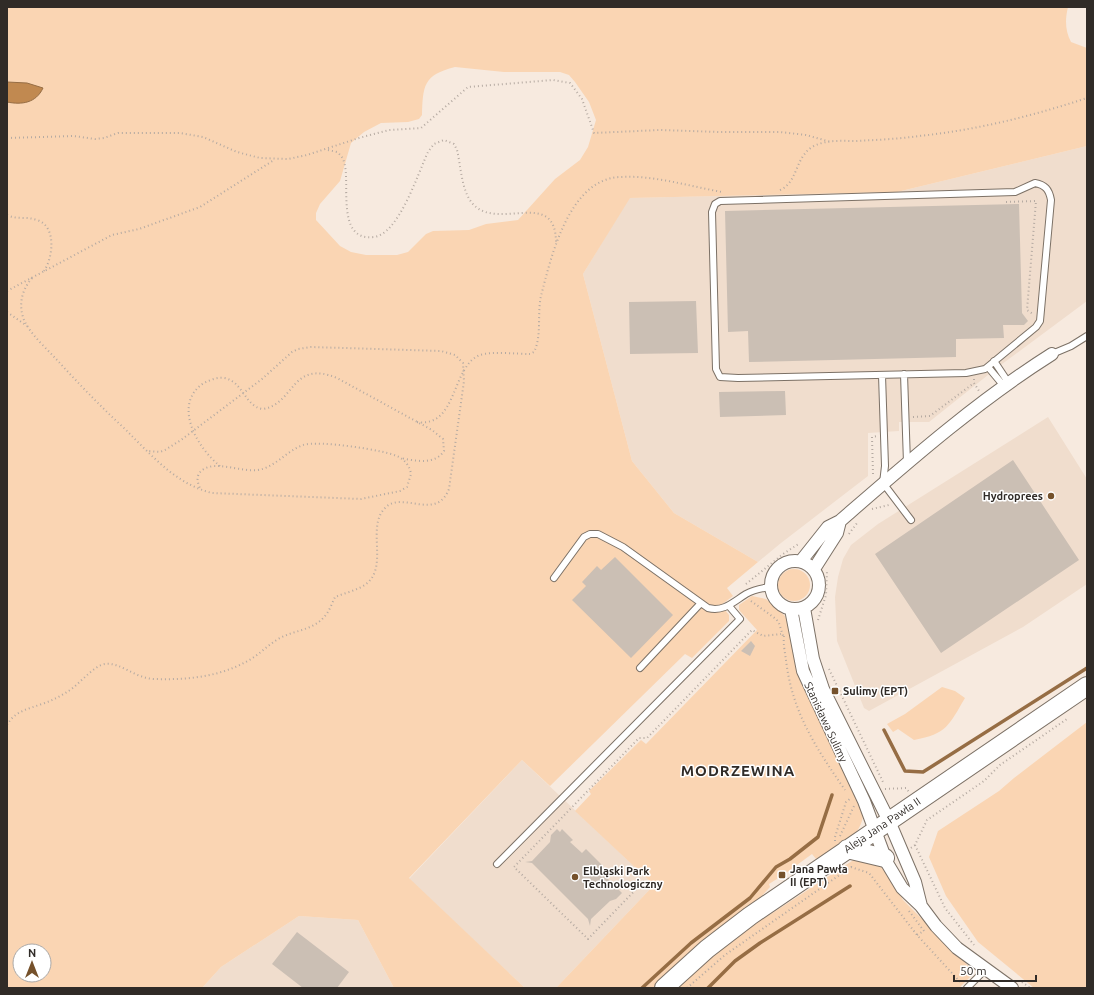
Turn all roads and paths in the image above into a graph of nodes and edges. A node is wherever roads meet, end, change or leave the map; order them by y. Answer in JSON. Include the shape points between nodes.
{"nodes":[{"id":1,"x":1087,"y":98,"type":"edge"},
{"id":2,"x":7,"y":138,"type":"edge"},
{"id":3,"x":831,"y":142,"type":"junction"},
{"id":4,"x":324,"y":150,"type":"junction"},
{"id":5,"x":274,"y":160,"type":"junction"},
{"id":6,"x":774,"y":192,"type":"dead end"},
{"id":7,"x":726,"y":193,"type":"dead end"},
{"id":8,"x":7,"y":215,"type":"edge"},
{"id":9,"x":556,"y":245,"type":"junction"},
{"id":10,"x":43,"y":272,"type":"junction"},
{"id":11,"x":32,"y":278,"type":"junction"},
{"id":12,"x":7,"y":291,"type":"edge"},
{"id":13,"x":7,"y":312,"type":"edge"},
{"id":14,"x":29,"y":329,"type":"junction"},
{"id":15,"x":1087,"y":336,"type":"edge"},
{"id":16,"x":1052,"y":354,"type":"joint"},
{"id":17,"x":994,"y":361,"type":"junction"},
{"id":18,"x":988,"y":366,"type":"junction"},
{"id":19,"x":465,"y":371,"type":"junction"},
{"id":20,"x":904,"y":374,"type":"junction"},
{"id":21,"x":882,"y":375,"type":"junction"},
{"id":22,"x":1006,"y":384,"type":"junction"},
{"id":23,"x":244,"y":393,"type":"junction"},
{"id":24,"x":417,"y":422,"type":"junction"},
{"id":25,"x":193,"y":431,"type":"junction"},
{"id":26,"x":148,"y":451,"type":"junction"},
{"id":27,"x":400,"y":458,"type":"junction"},
{"id":28,"x":907,"y":464,"type":"junction"},
{"id":29,"x":222,"y":467,"type":"junction"},
{"id":30,"x":883,"y":483,"type":"junction"},
{"id":31,"x":201,"y":490,"type":"junction"},
{"id":32,"x":896,"y":501,"type":"junction"},
{"id":33,"x":870,"y":509,"type":"dead end"},
{"id":34,"x":911,"y":520,"type":"dead end"},
{"id":35,"x":840,"y":521,"type":"junction"},
{"id":36,"x":858,"y":522,"type":"dead end"},
{"id":37,"x":845,"y":539,"type":"dead end"},
{"id":38,"x":801,"y":561,"type":"junction"},
{"id":39,"x":828,"y":567,"type":"dead end"},
{"id":40,"x":814,"y":569,"type":"junction"},
{"id":41,"x":554,"y":578,"type":"dead end"},
{"id":42,"x":771,"y":587,"type":"junction"},
{"id":43,"x":701,"y":603,"type":"junction"},
{"id":44,"x":729,"y":606,"type":"junction"},
{"id":45,"x":804,"y":608,"type":"junction"},
{"id":46,"x":791,"y":609,"type":"junction"},
{"id":47,"x":816,"y":625,"type":"dead end"},
{"id":48,"x":781,"y":634,"type":"dead end"},
{"id":49,"x":791,"y":636,"type":"dead end"},
{"id":50,"x":827,"y":664,"type":"dead end"},
{"id":51,"x":640,"y":668,"type":"dead end"},
{"id":52,"x":1087,"y":686,"type":"edge"},
{"id":53,"x":1068,"y":718,"type":"dead end"},
{"id":54,"x":7,"y":725,"type":"edge"},
{"id":55,"x":883,"y":789,"type":"dead end"},
{"id":56,"x":847,"y":792,"type":"dead end"},
{"id":57,"x":889,"y":821,"type":"junction"},
{"id":58,"x":873,"y":831,"type":"junction"},
{"id":59,"x":841,"y":846,"type":"junction"},
{"id":60,"x":885,"y":858,"type":"junction"},
{"id":61,"x":497,"y":864,"type":"dead end"},
{"id":62,"x":644,"y":881,"type":"dead end"},
{"id":63,"x":921,"y":906,"type":"junction"},
{"id":64,"x":978,"y":950,"type":"dead end"},
{"id":65,"x":986,"y":969,"type":"junction"},
{"id":66,"x":1016,"y":984,"type":"edge"},
{"id":67,"x":664,"y":988,"type":"edge"},
{"id":68,"x":687,"y":988,"type":"edge"},
{"id":69,"x":966,"y":988,"type":"edge"},
{"id":70,"x":1030,"y":988,"type":"edge"}],
"edges":[{"from":1,"to":3,"type":"path","via":[[1025,117],[977,128],[920,136]]},
{"from":2,"to":5,"type":"path","via":[[74,136],[95,139],[118,133],[180,133],[203,137],[237,152]]},
{"from":3,"to":4,"type":"path","via":[[806,135],[780,132],[660,130],[594,133],[582,99],[570,83],[553,80],[468,87],[421,128],[389,130]]},
{"from":3,"to":6,"type":"path","via":[[821,143],[807,152],[798,163],[789,185]]},
{"from":4,"to":5,"type":"path"},
{"from":4,"to":9,"type":"path","via":[[337,152],[345,162],[348,217],[354,230],[359,234],[380,236],[394,224],[428,152],[434,144],[444,140],[454,144],[466,191],[478,208],[490,213],[546,215],[554,225]]},
{"from":5,"to":10,"type":"path","via":[[200,207],[139,229],[112,235]]},
{"from":7,"to":9,"type":"path","via":[[679,182],[610,178],[585,193],[569,214]]},
{"from":8,"to":10,"type":"path","via":[[15,219],[37,220],[44,223],[48,229],[51,248],[48,265]]},
{"from":9,"to":19,"type":"path","via":[[539,305],[537,343],[534,352],[480,355]]},
{"from":10,"to":11,"type":"path"},
{"from":11,"to":12,"type":"path"},
{"from":11,"to":14,"type":"path","via":[[21,298],[22,312]]},
{"from":13,"to":14,"type":"path"},
{"from":14,"to":26,"type":"path","via":[[82,388]]},
{"from":15,"to":16,"type":"lane"},
{"from":16,"to":22,"type":"street"},
{"from":17,"to":18,"type":"lane"},
{"from":17,"to":21,"type":"lane","via":[[1040,321],[1051,200],[1050,191],[1043,185],[1035,183],[1016,192],[725,200],[715,204],[712,212],[716,369],[720,377]]},
{"from":17,"to":22,"type":"lane"},
{"from":18,"to":20,"type":"lane","via":[[966,372]]},
{"from":18,"to":22,"type":"lane"},
{"from":19,"to":23,"type":"path","via":[[460,358],[441,351],[304,348],[292,352]]},
{"from":19,"to":24,"type":"path","via":[[442,414],[428,422]]},
{"from":19,"to":54,"type":"path","via":[[447,494],[442,500],[429,505],[396,503],[385,508],[378,521],[376,566],[371,580],[366,585],[335,597],[330,610],[319,623],[290,633],[252,659],[207,677],[148,678],[135,675],[113,664],[104,664],[67,692],[43,704],[22,710]]},
{"from":20,"to":21,"type":"lane"},
{"from":20,"to":28,"type":"lane"},
{"from":21,"to":30,"type":"lane","via":[[885,466]]},
{"from":22,"to":28,"type":"street"},
{"from":23,"to":24,"type":"path","via":[[258,409],[269,408],[279,402],[301,378],[323,374],[337,378]]},
{"from":23,"to":25,"type":"path"},
{"from":23,"to":25,"type":"path","via":[[235,383],[224,378],[212,379],[202,385],[193,393],[190,403]]},
{"from":24,"to":27,"type":"path","via":[[443,439],[444,451],[437,458],[430,460],[414,461]]},
{"from":25,"to":26,"type":"path","via":[[165,450]]},
{"from":25,"to":29,"type":"path","via":[[204,452]]},
{"from":26,"to":31,"type":"path","via":[[169,470]]},
{"from":27,"to":29,"type":"path","via":[[346,446],[316,443],[303,445],[279,461],[260,469],[239,470]]},
{"from":27,"to":31,"type":"path","via":[[410,468],[407,486],[400,491],[377,498],[362,500]]},
{"from":28,"to":30,"type":"street"},
{"from":29,"to":31,"type":"path","via":[[212,466],[200,471],[198,481]]},
{"from":30,"to":32,"type":"lane"},
{"from":30,"to":35,"type":"street"},
{"from":32,"to":33,"type":"path"},
{"from":32,"to":34,"type":"lane"},
{"from":35,"to":38,"type":"street","via":[[828,527]]},
{"from":35,"to":40,"type":"street","via":[[836,533]]},
{"from":36,"to":37,"type":"path"},
{"from":38,"to":40,"type":"street"},
{"from":38,"to":42,"type":"street","via":[[783,564],[776,570]]},
{"from":39,"to":47,"type":"path","via":[[826,595]]},
{"from":40,"to":45,"type":"street","via":[[819,579],[819,591],[811,604]]},
{"from":41,"to":43,"type":"lane","via":[[584,537],[598,534],[623,547]]},
{"from":42,"to":44,"type":"lane","via":[[747,594]]},
{"from":42,"to":46,"type":"street","via":[[777,602]]},
{"from":43,"to":44,"type":"lane","via":[[716,610]]},
{"from":43,"to":51,"type":"lane"},
{"from":44,"to":61,"type":"lane","via":[[740,619]]},
{"from":45,"to":46,"type":"street"},
{"from":45,"to":57,"type":"street","name":"Stanisława Sulimy","via":[[813,659],[823,689]]},
{"from":46,"to":58,"type":"street","name":"Stanisława Sulimy","via":[[803,671],[864,801]]},
{"from":48,"to":62,"type":"path","via":[[763,636],[752,630],[646,738],[639,738],[514,867],[588,940]]},
{"from":49,"to":56,"type":"path","via":[[783,636],[793,699],[816,749]]},
{"from":50,"to":55,"type":"path","via":[[883,779]]},
{"from":52,"to":57,"type":"street","name":"Aleja Jana Pawła II"},
{"from":53,"to":64,"type":"path","via":[[1000,765],[984,781],[926,820],[915,845],[945,908]]},
{"from":57,"to":58,"type":"street","name":"Aleja Jana Pawła II"},
{"from":57,"to":63,"type":"street","name":"Stanisława Sulimy","via":[[915,882]]},
{"from":58,"to":59,"type":"street","name":"Aleja Jana Pawła II"},
{"from":58,"to":60,"type":"street","name":"Stanisława Sulimy"},
{"from":59,"to":59,"type":"path","via":[[835,837],[846,802],[850,798],[854,805]]},
{"from":59,"to":60,"type":"street"},
{"from":59,"to":67,"type":"street","name":"Aleja Jana Pawła II","via":[[730,930]]},
{"from":60,"to":63,"type":"street","name":"Stanisława Sulimy","via":[[902,888]]},
{"from":63,"to":65,"type":"street","via":[[957,948]]},
{"from":65,"to":66,"type":"street"},
{"from":65,"to":69,"type":"lane"},
{"from":66,"to":70,"type":"path"},
{"from":68,"to":69,"type":"path","via":[[725,955],[851,866],[869,873],[917,935]]}]}
